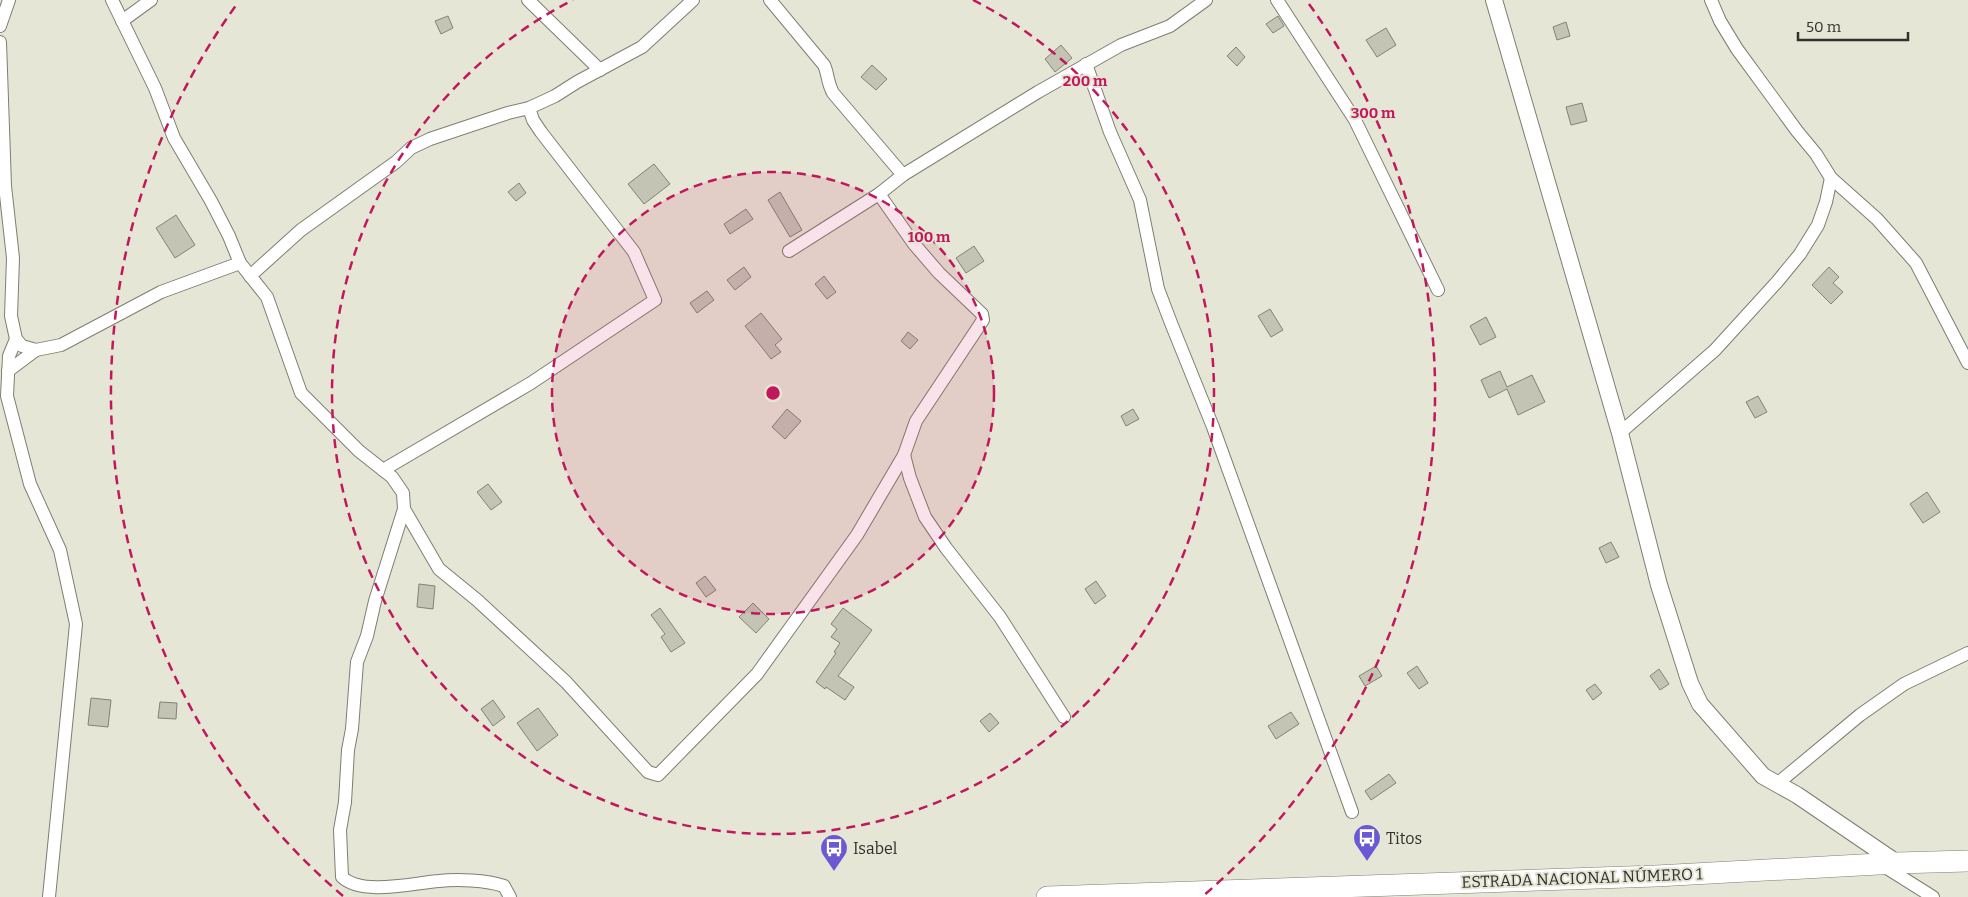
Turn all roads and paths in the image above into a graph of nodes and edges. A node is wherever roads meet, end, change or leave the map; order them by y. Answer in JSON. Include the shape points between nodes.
{"nodes":[{"id":1,"x":9,"y":0,"type":"edge"},
{"id":2,"x":112,"y":0,"type":"edge"},
{"id":3,"x":151,"y":0,"type":"edge"},
{"id":4,"x":528,"y":0,"type":"edge"},
{"id":5,"x":693,"y":0,"type":"edge"},
{"id":6,"x":770,"y":0,"type":"edge"},
{"id":7,"x":1206,"y":0,"type":"edge"},
{"id":8,"x":1277,"y":0,"type":"edge"},
{"id":9,"x":1494,"y":0,"type":"edge"},
{"id":10,"x":1711,"y":0,"type":"edge"},
{"id":11,"x":122,"y":21,"type":"junction"},
{"id":12,"x":0,"y":26,"type":"edge"},
{"id":13,"x":0,"y":42,"type":"edge"},
{"id":14,"x":1086,"y":64,"type":"junction"},
{"id":15,"x":600,"y":70,"type":"junction"},
{"id":16,"x":529,"y":108,"type":"junction"},
{"id":17,"x":903,"y":175,"type":"junction"},
{"id":18,"x":1830,"y":178,"type":"junction"},
{"id":19,"x":880,"y":194,"type":"junction"},
{"id":20,"x":789,"y":251,"type":"dead end"},
{"id":21,"x":240,"y":263,"type":"junction"},
{"id":22,"x":250,"y":276,"type":"junction"},
{"id":23,"x":1438,"y":290,"type":"dead end"},
{"id":24,"x":16,"y":339,"type":"junction"},
{"id":25,"x":36,"y":350,"type":"junction"},
{"id":26,"x":1968,"y":362,"type":"edge"},
{"id":27,"x":8,"y":371,"type":"junction"},
{"id":28,"x":1620,"y":434,"type":"junction"},
{"id":29,"x":904,"y":455,"type":"junction"},
{"id":30,"x":383,"y":470,"type":"junction"},
{"id":31,"x":404,"y":509,"type":"junction"},
{"id":32,"x":1968,"y":653,"type":"edge"},
{"id":33,"x":1064,"y":717,"type":"dead end"},
{"id":34,"x":1777,"y":784,"type":"junction"},
{"id":35,"x":1352,"y":812,"type":"dead end"},
{"id":36,"x":1968,"y":861,"type":"edge"},
{"id":37,"x":1888,"y":863,"type":"junction"},
{"id":38,"x":49,"y":897,"type":"edge"},
{"id":39,"x":510,"y":897,"type":"edge"},
{"id":40,"x":1046,"y":897,"type":"edge"},
{"id":41,"x":1934,"y":897,"type":"edge"}],
"edges":[{"from":1,"to":12,"type":"street"},
{"from":2,"to":11,"type":"street"},
{"from":3,"to":11,"type":"street"},
{"from":4,"to":15,"type":"street"},
{"from":5,"to":15,"type":"street","via":[[642,47]]},
{"from":6,"to":17,"type":"street","via":[[824,65],[833,92]]},
{"from":7,"to":14,"type":"street","via":[[1170,26],[1121,44]]},
{"from":8,"to":23,"type":"street","via":[[1355,120]]},
{"from":9,"to":28,"type":"street"},
{"from":10,"to":18,"type":"street","via":[[1737,49],[1816,154]]},
{"from":11,"to":21,"type":"street","via":[[155,88],[174,138],[211,200]]},
{"from":13,"to":24,"type":"street","via":[[6,186],[13,258],[11,316]]},
{"from":14,"to":17,"type":"street"},
{"from":14,"to":35,"type":"street","via":[[1110,132],[1140,200],[1161,297],[1213,427]]},
{"from":15,"to":16,"type":"street"},
{"from":16,"to":22,"type":"street","via":[[508,112],[411,148],[302,230]]},
{"from":16,"to":30,"type":"street","via":[[541,132],[634,252],[655,300],[531,383]]},
{"from":17,"to":19,"type":"street"},
{"from":18,"to":26,"type":"street","via":[[1877,219],[1916,263]]},
{"from":18,"to":28,"type":"street","via":[[1818,225],[1800,254],[1715,350]]},
{"from":19,"to":20,"type":"street"},
{"from":19,"to":29,"type":"street","via":[[914,244],[982,314],[983,320],[916,421]]},
{"from":21,"to":22,"type":"street"},
{"from":21,"to":25,"type":"street","via":[[161,292],[61,345]]},
{"from":22,"to":30,"type":"street","via":[[267,298],[301,393],[359,451]]},
{"from":24,"to":25,"type":"street","via":[[22,346]]},
{"from":24,"to":27,"type":"street","via":[[9,356]]},
{"from":25,"to":27,"type":"street"},
{"from":27,"to":38,"type":"street","via":[[7,396],[30,484],[60,550],[76,624]]},
{"from":28,"to":34,"type":"street","via":[[1659,585],[1690,683],[1714,722],[1763,776]]},
{"from":29,"to":31,"type":"street","via":[[857,535],[757,674],[658,774],[648,772],[566,682],[439,569]]},
{"from":29,"to":33,"type":"street","via":[[925,517],[1000,617]]},
{"from":30,"to":31,"type":"street","via":[[403,493]]},
{"from":31,"to":39,"type":"street","via":[[357,662],[340,830],[342,877],[348,883],[379,888],[441,881],[494,882],[504,886]]},
{"from":32,"to":34,"type":"street","via":[[1904,684],[1860,715]]},
{"from":34,"to":37,"type":"street","via":[[1797,795]]},
{"from":36,"to":37,"type":"highway","name":"ESTRADA NACIONAL NÚMERO 1"},
{"from":37,"to":40,"type":"highway","name":"ESTRADA NACIONAL NÚMERO 1","via":[[1656,876]]},
{"from":37,"to":41,"type":"street"}]}
